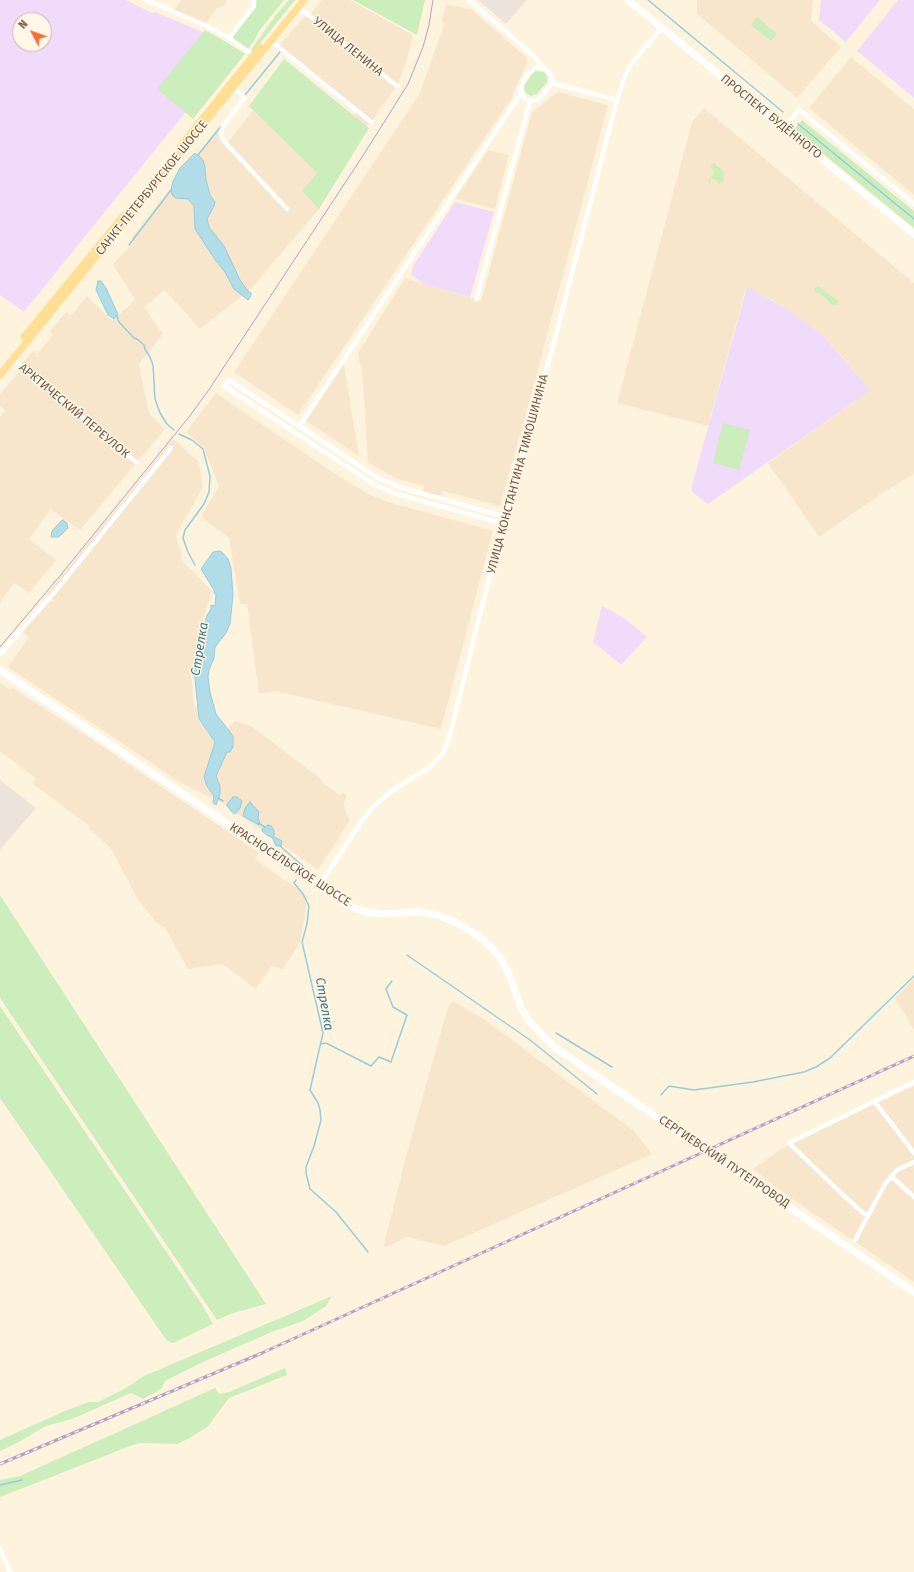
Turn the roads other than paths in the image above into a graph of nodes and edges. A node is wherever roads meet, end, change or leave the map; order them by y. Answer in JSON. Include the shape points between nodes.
{"nodes":[{"id":1,"x":146,"y":0,"type":"edge"},
{"id":2,"x":254,"y":0,"type":"edge"},
{"id":3,"x":304,"y":0,"type":"edge"},
{"id":4,"x":468,"y":0,"type":"edge"},
{"id":5,"x":628,"y":0,"type":"edge"},
{"id":6,"x":299,"y":4,"type":"edge"},
{"id":7,"x":661,"y":28,"type":"junction"},
{"id":8,"x":229,"y":38,"type":"junction"},
{"id":9,"x":271,"y":41,"type":"junction"},
{"id":10,"x":253,"y":55,"type":"junction"},
{"id":11,"x":544,"y":68,"type":"junction"},
{"id":12,"x":552,"y":83,"type":"junction"},
{"id":13,"x":397,"y":86,"type":"dead end"},
{"id":14,"x":234,"y":88,"type":"junction"},
{"id":15,"x":521,"y":93,"type":"junction"},
{"id":16,"x":530,"y":100,"type":"junction"},
{"id":17,"x":617,"y":100,"type":"junction"},
{"id":18,"x":371,"y":122,"type":"dead end"},
{"id":19,"x":784,"y":128,"type":"junction"},
{"id":20,"x":914,"y":204,"type":"edge"},
{"id":21,"x":287,"y":209,"type":"dead end"},
{"id":22,"x":914,"y":234,"type":"edge"},
{"id":23,"x":476,"y":300,"type":"dead end"},
{"id":24,"x":12,"y":360,"type":"junction"},
{"id":25,"x":0,"y":367,"type":"edge"},
{"id":26,"x":0,"y":375,"type":"edge"},
{"id":27,"x":299,"y":427,"type":"junction"},
{"id":28,"x":170,"y":448,"type":"dead end"},
{"id":29,"x":136,"y":462,"type":"dead end"},
{"id":30,"x":506,"y":518,"type":"junction"},
{"id":31,"x":504,"y":524,"type":"junction"},
{"id":32,"x":0,"y":654,"type":"edge"},
{"id":33,"x":0,"y":670,"type":"edge"},
{"id":34,"x":319,"y":886,"type":"junction"},
{"id":35,"x":914,"y":1082,"type":"edge"},
{"id":36,"x":618,"y":1090,"type":"joint"},
{"id":37,"x":874,"y":1101,"type":"junction"},
{"id":38,"x":914,"y":1153,"type":"edge"},
{"id":39,"x":914,"y":1162,"type":"edge"},
{"id":40,"x":891,"y":1176,"type":"junction"},
{"id":41,"x":914,"y":1197,"type":"edge"},
{"id":42,"x":868,"y":1215,"type":"junction"},
{"id":43,"x":854,"y":1240,"type":"dead end"},
{"id":44,"x":914,"y":1292,"type":"edge"},
{"id":45,"x":0,"y":1548,"type":"edge"},
{"id":46,"x":10,"y":1572,"type":"edge"}],
"edges":[{"from":1,"to":8,"type":"street"},
{"from":2,"to":8,"type":"street","via":[[254,6]]},
{"from":3,"to":6,"type":"main road","name":"САНКТ-ПЕТЕРБУРГСКОЕ ШОССЕ"},
{"from":4,"to":11,"type":"street","via":[[533,55]]},
{"from":5,"to":7,"type":"main road","name":"ПРОСПЕКТ БУДЁННОГО"},
{"from":6,"to":9,"type":"main road","name":"САНКТ-ПЕТЕРБУРГСКОЕ ШОССЕ"},
{"from":6,"to":10,"type":"main road","name":"САНКТ-ПЕТЕРБУРГСКОЕ ШОССЕ"},
{"from":6,"to":13,"type":"street","name":"УЛИЦА ЛЕНИНА"},
{"from":7,"to":17,"type":"street","name":"УЛИЦА КОНСТАНТИНА ТИМОШИНИНА","via":[[630,66]]},
{"from":7,"to":19,"type":"main road","name":"ПРОСПЕКТ БУДЁННОГО"},
{"from":8,"to":10,"type":"street"},
{"from":9,"to":14,"type":"main road","name":"САНКТ-ПЕТЕРБУРГСКОЕ ШОССЕ"},
{"from":9,"to":18,"type":"street"},
{"from":10,"to":25,"type":"main road","name":"САНКТ-ПЕТЕРБУРГСКОЕ ШОССЕ"},
{"from":11,"to":12,"type":"street","via":[[552,75]]},
{"from":11,"to":15,"type":"street","via":[[536,67],[529,72],[522,83]]},
{"from":12,"to":16,"type":"street","via":[[537,100]]},
{"from":12,"to":17,"type":"street"},
{"from":14,"to":21,"type":"street","via":[[244,98],[223,126],[223,140]]},
{"from":14,"to":24,"type":"main road","name":"САНКТ-ПЕТЕРБУРГСКОЕ ШОССЕ"},
{"from":15,"to":16,"type":"street","via":[[524,98]]},
{"from":15,"to":27,"type":"street"},
{"from":16,"to":23,"type":"street"},
{"from":17,"to":30,"type":"street","name":"УЛИЦА КОНСТАНТИНА ТИМОШИНИНА"},
{"from":19,"to":20,"type":"street","via":[[799,110]]},
{"from":19,"to":22,"type":"main road","name":"ПРОСПЕКТ БУДЁННОГО"},
{"from":24,"to":26,"type":"main road","name":"САНКТ-ПЕТЕРБУРГСКОЕ ШОССЕ"},
{"from":24,"to":29,"type":"street","name":"АРКТИЧЕСКИЙ ПЕРЕУЛОК"},
{"from":27,"to":30,"type":"street","via":[[383,480]]},
{"from":27,"to":31,"type":"street","via":[[229,380],[224,386],[375,485],[397,494]]},
{"from":28,"to":32,"type":"street","via":[[53,594]]},
{"from":30,"to":31,"type":"street","name":"УЛИЦА КОНСТАНТИНА ТИМОШИНИНА"},
{"from":31,"to":34,"type":"street","name":"УЛИЦА КОНСТАНТИНА ТИМОШИНИНА","via":[[449,739],[442,754],[431,766],[390,792],[375,805]]},
{"from":33,"to":34,"type":"main road","name":"КРАСНОСЕЛЬСКОЕ ШОССЕ"},
{"from":34,"to":36,"type":"main road","name":"КРАСНОСЕЛЬСКОЕ ШОССЕ","via":[[349,906],[366,912],[417,912],[437,915],[474,933],[499,956],[509,974],[522,1010],[543,1036],[554,1047]]},
{"from":35,"to":37,"type":"street"},
{"from":36,"to":44,"type":"main road","name":"СЕРГИЕВСКИЙ ПУТЕПРОВОД"},
{"from":37,"to":38,"type":"street"},
{"from":37,"to":42,"type":"street","via":[[789,1143]]},
{"from":39,"to":40,"type":"street"},
{"from":40,"to":41,"type":"street"},
{"from":40,"to":42,"type":"street"},
{"from":42,"to":43,"type":"street"},
{"from":45,"to":46,"type":"street"}]}
